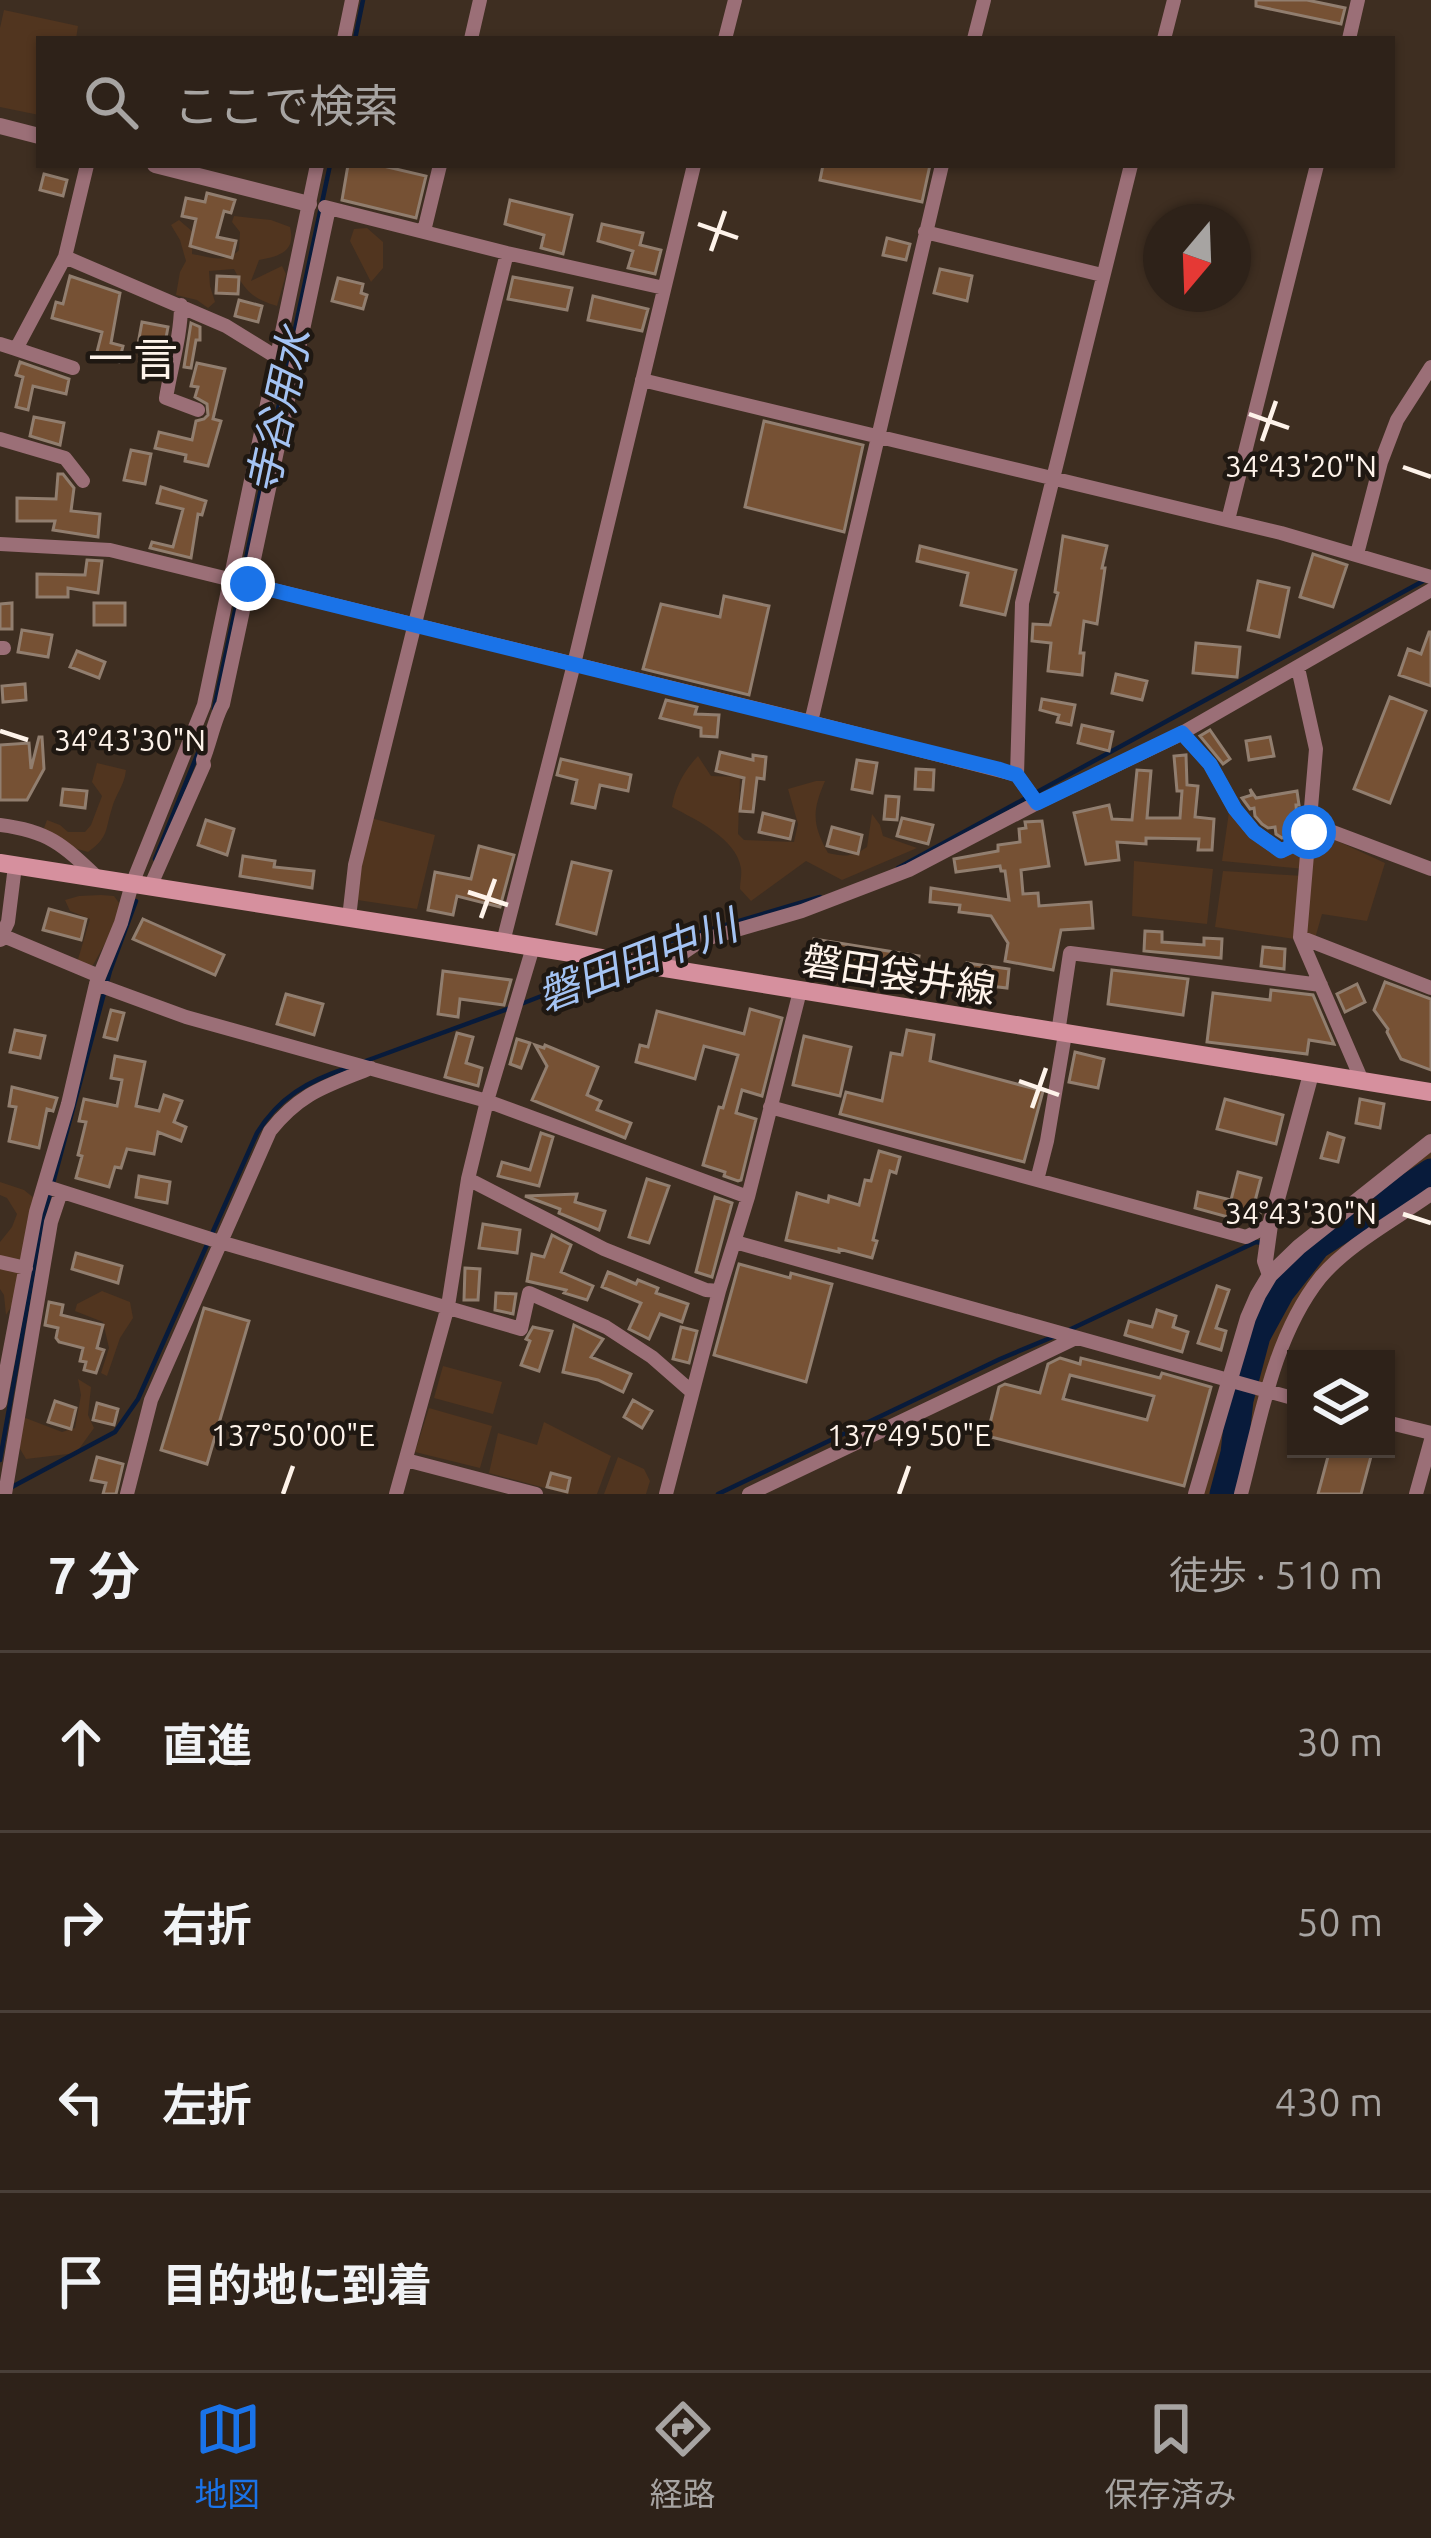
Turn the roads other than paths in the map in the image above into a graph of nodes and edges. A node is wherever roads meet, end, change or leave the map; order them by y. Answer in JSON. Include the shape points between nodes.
{"nodes":[{"id":1,"x":352,"y":0,"type":"edge"},
{"id":2,"x":480,"y":0,"type":"edge"},
{"id":3,"x":735,"y":0,"type":"edge"},
{"id":4,"x":984,"y":0,"type":"edge"},
{"id":5,"x":1174,"y":0,"type":"edge"},
{"id":6,"x":1358,"y":0,"type":"edge"},
{"id":7,"x":345,"y":36,"type":"edge"},
{"id":8,"x":472,"y":36,"type":"edge"},
{"id":9,"x":726,"y":36,"type":"edge"},
{"id":10,"x":975,"y":36,"type":"edge"},
{"id":11,"x":1165,"y":36,"type":"edge"},
{"id":12,"x":1349,"y":36,"type":"edge"},
{"id":13,"x":0,"y":126,"type":"edge"},
{"id":14,"x":36,"y":135,"type":"edge"},
{"id":15,"x":86,"y":168,"type":"edge"},
{"id":16,"x":167,"y":168,"type":"edge"},
{"id":17,"x":316,"y":168,"type":"edge"},
{"id":18,"x":439,"y":168,"type":"edge"},
{"id":19,"x":693,"y":168,"type":"edge"},
{"id":20,"x":941,"y":168,"type":"edge"},
{"id":21,"x":1130,"y":168,"type":"edge"},
{"id":22,"x":1316,"y":168,"type":"edge"},
{"id":23,"x":309,"y":204,"type":"junction"},
{"id":24,"x":329,"y":208,"type":"junction"},
{"id":25,"x":424,"y":231,"type":"junction"},
{"id":26,"x":925,"y":232,"type":"junction"},
{"id":27,"x":507,"y":253,"type":"junction"},
{"id":28,"x":65,"y":256,"type":"junction"},
{"id":29,"x":1102,"y":275,"type":"junction"},
{"id":30,"x":664,"y":288,"type":"junction"},
{"id":31,"x":181,"y":304,"type":"junction"},
{"id":32,"x":0,"y":344,"type":"edge"},
{"id":33,"x":16,"y":350,"type":"junction"},
{"id":34,"x":278,"y":358,"type":"junction"},
{"id":35,"x":1431,"y":367,"type":"edge"},
{"id":36,"x":73,"y":368,"type":"dead end"},
{"id":37,"x":642,"y":380,"type":"junction"},
{"id":38,"x":198,"y":410,"type":"dead end"},
{"id":39,"x":879,"y":437,"type":"junction"},
{"id":40,"x":0,"y":439,"type":"edge"},
{"id":41,"x":1052,"y":479,"type":"junction"},
{"id":42,"x":82,"y":481,"type":"dead end"},
{"id":43,"x":1228,"y":520,"type":"junction"},
{"id":44,"x":0,"y":544,"type":"edge"},
{"id":45,"x":1357,"y":554,"type":"junction"},
{"id":46,"x":1431,"y":577,"type":"edge"},
{"id":47,"x":230,"y":580,"type":"junction"},
{"id":48,"x":248,"y":584,"type":"junction"},
{"id":49,"x":1431,"y":590,"type":"edge"},
{"id":50,"x":414,"y":625,"type":"junction"},
{"id":51,"x":574,"y":664,"type":"junction"},
{"id":52,"x":1298,"y":668,"type":"junction"},
{"id":53,"x":811,"y":722,"type":"junction"},
{"id":54,"x":1182,"y":733,"type":"junction"},
{"id":55,"x":1017,"y":775,"type":"junction"},
{"id":56,"x":1037,"y":803,"type":"junction"},
{"id":57,"x":0,"y":825,"type":"edge"},
{"id":58,"x":1309,"y":831,"type":"junction"},
{"id":59,"x":7,"y":865,"type":"edge"},
{"id":60,"x":1431,"y":869,"type":"edge"},
{"id":61,"x":98,"y":878,"type":"junction"},
{"id":62,"x":141,"y":885,"type":"junction"},
{"id":63,"x":349,"y":918,"type":"junction"},
{"id":64,"x":1300,"y":937,"type":"junction"},
{"id":65,"x":0,"y":940,"type":"edge"},
{"id":66,"x":503,"y":942,"type":"junction"},
{"id":67,"x":533,"y":947,"type":"junction"},
{"id":68,"x":672,"y":970,"type":"junction"},
{"id":69,"x":97,"y":980,"type":"junction"},
{"id":70,"x":1321,"y":985,"type":"junction"},
{"id":71,"x":1431,"y":988,"type":"edge"},
{"id":72,"x":800,"y":991,"type":"junction"},
{"id":73,"x":1062,"y":1034,"type":"junction"},
{"id":74,"x":371,"y":1068,"type":"junction"},
{"id":75,"x":1311,"y":1074,"type":"junction"},
{"id":76,"x":1363,"y":1083,"type":"junction"},
{"id":77,"x":1431,"y":1092,"type":"edge"},
{"id":78,"x":487,"y":1101,"type":"junction"},
{"id":79,"x":770,"y":1107,"type":"junction"},
{"id":80,"x":1431,"y":1142,"type":"edge"},
{"id":81,"x":467,"y":1180,"type":"junction"},
{"id":82,"x":1036,"y":1180,"type":"junction"},
{"id":83,"x":44,"y":1186,"type":"junction"},
{"id":84,"x":62,"y":1192,"type":"junction"},
{"id":85,"x":1431,"y":1194,"type":"edge"},
{"id":86,"x":748,"y":1197,"type":"junction"},
{"id":87,"x":1270,"y":1225,"type":"junction"},
{"id":88,"x":220,"y":1242,"type":"junction"},
{"id":89,"x":735,"y":1242,"type":"junction"},
{"id":90,"x":0,"y":1262,"type":"edge"},
{"id":91,"x":26,"y":1268,"type":"junction"},
{"id":92,"x":1270,"y":1275,"type":"junction"},
{"id":93,"x":719,"y":1291,"type":"junction"},
{"id":94,"x":448,"y":1306,"type":"junction"},
{"id":95,"x":1076,"y":1338,"type":"junction"},
{"id":96,"x":1228,"y":1381,"type":"junction"},
{"id":97,"x":692,"y":1392,"type":"junction"},
{"id":98,"x":1268,"y":1392,"type":"junction"},
{"id":99,"x":1287,"y":1397,"type":"edge"},
{"id":100,"x":0,"y":1403,"type":"edge"},
{"id":101,"x":1395,"y":1425,"type":"edge"},
{"id":102,"x":1431,"y":1437,"type":"edge"},
{"id":103,"x":406,"y":1460,"type":"junction"},
{"id":104,"x":5,"y":1494,"type":"edge"},
{"id":105,"x":127,"y":1494,"type":"edge"},
{"id":106,"x":396,"y":1494,"type":"edge"},
{"id":107,"x":536,"y":1494,"type":"edge"},
{"id":108,"x":666,"y":1494,"type":"edge"},
{"id":109,"x":749,"y":1494,"type":"edge"},
{"id":110,"x":1196,"y":1494,"type":"edge"},
{"id":111,"x":1241,"y":1494,"type":"edge"},
{"id":112,"x":1416,"y":1494,"type":"edge"}],
"edges":[{"from":1,"to":7,"type":"street"},
{"from":2,"to":8,"type":"street"},
{"from":3,"to":9,"type":"street"},
{"from":4,"to":10,"type":"street"},
{"from":5,"to":11,"type":"street"},
{"from":6,"to":12,"type":"street"},
{"from":13,"to":14,"type":"street"},
{"from":15,"to":28,"type":"street"},
{"from":16,"to":23,"type":"street"},
{"from":17,"to":23,"type":"street"},
{"from":18,"to":25,"type":"street"},
{"from":19,"to":30,"type":"street"},
{"from":20,"to":26,"type":"street"},
{"from":21,"to":29,"type":"street"},
{"from":22,"to":43,"type":"street"},
{"from":23,"to":24,"type":"street"},
{"from":23,"to":34,"type":"street"},
{"from":24,"to":25,"type":"street"},
{"from":24,"to":48,"type":"street"},
{"from":25,"to":27,"type":"street"},
{"from":26,"to":29,"type":"street"},
{"from":26,"to":39,"type":"street"},
{"from":27,"to":30,"type":"street"},
{"from":27,"to":50,"type":"street"},
{"from":28,"to":31,"type":"street"},
{"from":28,"to":33,"type":"street"},
{"from":29,"to":41,"type":"street"},
{"from":30,"to":37,"type":"street"},
{"from":31,"to":34,"type":"street"},
{"from":31,"to":38,"type":"street","via":[[166,398]]},
{"from":32,"to":33,"type":"street"},
{"from":33,"to":36,"type":"street"},
{"from":34,"to":47,"type":"street"},
{"from":35,"to":45,"type":"street","via":[[1397,419]]},
{"from":37,"to":39,"type":"street"},
{"from":37,"to":51,"type":"street"},
{"from":39,"to":41,"type":"street"},
{"from":39,"to":53,"type":"street"},
{"from":40,"to":42,"type":"street","via":[[65,458]]},
{"from":41,"to":43,"type":"street"},
{"from":41,"to":55,"type":"street","via":[[1022,603]]},
{"from":43,"to":45,"type":"street"},
{"from":44,"to":47,"type":"street","via":[[110,550]]},
{"from":45,"to":46,"type":"street"},
{"from":47,"to":48,"type":"street"},
{"from":47,"to":62,"type":"street","via":[[204,705]]},
{"from":48,"to":50,"type":"street"},
{"from":48,"to":62,"type":"street","via":[[204,765]]},
{"from":49,"to":52,"type":"street"},
{"from":50,"to":51,"type":"street"},
{"from":50,"to":63,"type":"street"},
{"from":51,"to":53,"type":"street"},
{"from":51,"to":66,"type":"street"},
{"from":52,"to":54,"type":"street"},
{"from":52,"to":58,"type":"street","via":[[1316,749]]},
{"from":53,"to":55,"type":"street"},
{"from":54,"to":56,"type":"street"},
{"from":54,"to":58,"type":"street","via":[[1254,832],[1281,851]]},
{"from":55,"to":56,"type":"street"},
{"from":56,"to":68,"type":"street","via":[[909,871],[702,940]]},
{"from":57,"to":61,"type":"street","via":[[57,843]]},
{"from":58,"to":60,"type":"street"},
{"from":58,"to":64,"type":"street"},
{"from":59,"to":61,"type":"main road","name":"磐田袋井線"},
{"from":59,"to":65,"type":"street","via":[[8,922]]},
{"from":61,"to":62,"type":"main road","name":"磐田袋井線"},
{"from":62,"to":63,"type":"main road","name":"磐田袋井線"},
{"from":62,"to":69,"type":"street"},
{"from":63,"to":66,"type":"main road","name":"磐田袋井線"},
{"from":64,"to":70,"type":"street"},
{"from":64,"to":71,"type":"street"},
{"from":65,"to":69,"type":"street"},
{"from":66,"to":67,"type":"main road","name":"磐田袋井線"},
{"from":67,"to":68,"type":"main road","name":"磐田袋井線"},
{"from":67,"to":78,"type":"street"},
{"from":68,"to":72,"type":"main road","name":"磐田袋井線"},
{"from":69,"to":74,"type":"street","via":[[186,1017]]},
{"from":69,"to":83,"type":"street"},
{"from":70,"to":73,"type":"street","via":[[1070,953]]},
{"from":70,"to":76,"type":"street"},
{"from":72,"to":73,"type":"main road","name":"磐田袋井線"},
{"from":72,"to":79,"type":"street"},
{"from":73,"to":75,"type":"main road","name":"磐田袋井線"},
{"from":73,"to":82,"type":"street"},
{"from":74,"to":78,"type":"street"},
{"from":74,"to":88,"type":"street","via":[[288,1109],[270,1131]]},
{"from":75,"to":76,"type":"main road","name":"磐田袋井線"},
{"from":75,"to":87,"type":"street"},
{"from":76,"to":77,"type":"main road","name":"磐田袋井線"},
{"from":78,"to":81,"type":"street"},
{"from":78,"to":86,"type":"street"},
{"from":79,"to":82,"type":"street"},
{"from":79,"to":86,"type":"street"},
{"from":80,"to":92,"type":"street"},
{"from":81,"to":93,"type":"street","via":[[604,1249]]},
{"from":81,"to":94,"type":"street"},
{"from":82,"to":87,"type":"street","via":[[1246,1237]]},
{"from":83,"to":84,"type":"street"},
{"from":83,"to":91,"type":"street"},
{"from":84,"to":88,"type":"street"},
{"from":84,"to":104,"type":"street"},
{"from":85,"to":98,"type":"street","via":[[1321,1277],[1286,1338]]},
{"from":86,"to":89,"type":"street"},
{"from":87,"to":92,"type":"street"},
{"from":88,"to":94,"type":"street"},
{"from":88,"to":105,"type":"street","via":[[151,1400]]},
{"from":89,"to":93,"type":"street"},
{"from":89,"to":95,"type":"street"},
{"from":90,"to":91,"type":"street"},
{"from":91,"to":100,"type":"street"},
{"from":92,"to":96,"type":"street"},
{"from":93,"to":97,"type":"street"},
{"from":94,"to":97,"type":"street","via":[[521,1329],[529,1293],[606,1327]]},
{"from":94,"to":103,"type":"street"},
{"from":95,"to":96,"type":"street"},
{"from":95,"to":109,"type":"street"},
{"from":96,"to":98,"type":"street"},
{"from":96,"to":110,"type":"street"},
{"from":97,"to":108,"type":"street"},
{"from":98,"to":99,"type":"street"},
{"from":98,"to":111,"type":"street"},
{"from":101,"to":102,"type":"street"},
{"from":102,"to":112,"type":"street"},
{"from":103,"to":106,"type":"street"},
{"from":103,"to":107,"type":"street"}]}
